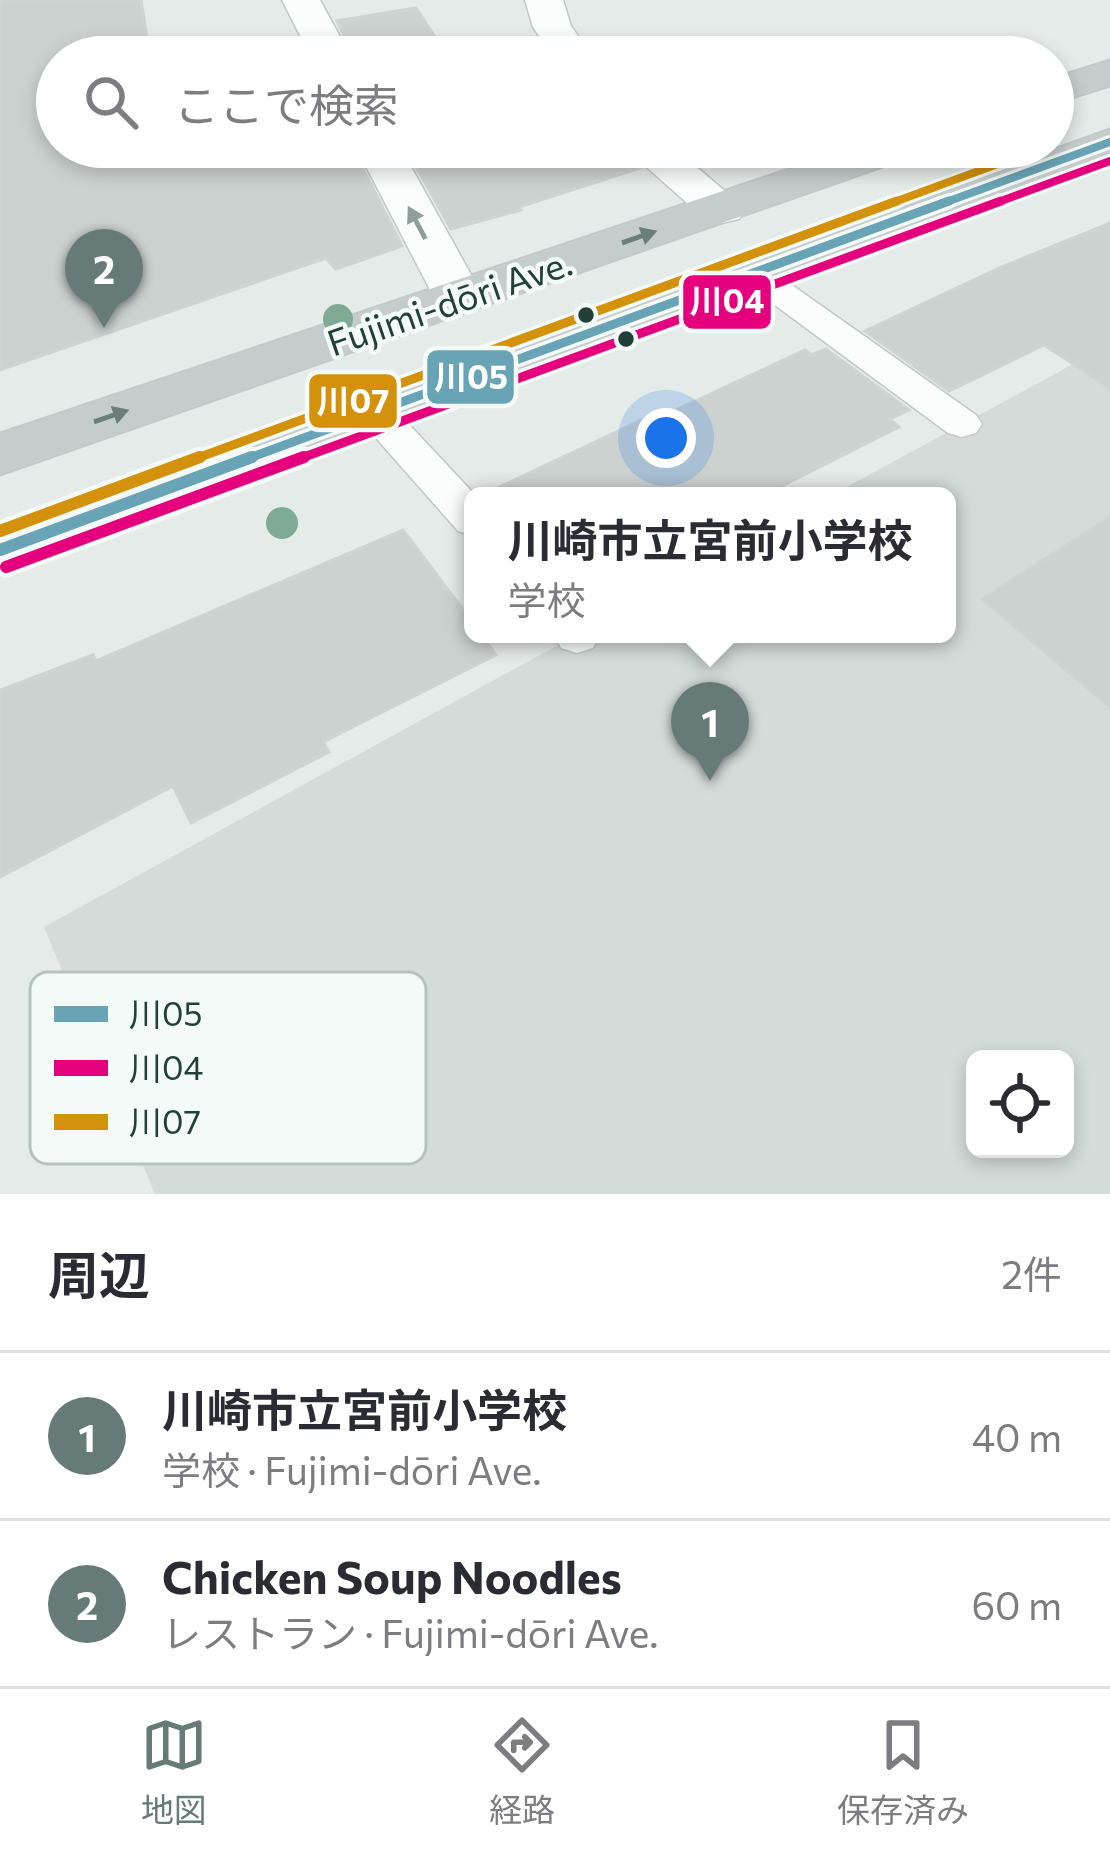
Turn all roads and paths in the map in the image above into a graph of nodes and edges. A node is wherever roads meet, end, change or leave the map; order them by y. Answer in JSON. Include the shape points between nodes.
{"nodes":[{"id":1,"x":301,"y":0,"type":"edge"},
{"id":2,"x":544,"y":0,"type":"edge"},
{"id":3,"x":320,"y":36,"type":"edge"},
{"id":4,"x":558,"y":36,"type":"edge"},
{"id":5,"x":1110,"y":72,"type":"edge"},
{"id":6,"x":1074,"y":85,"type":"edge"},
{"id":7,"x":1110,"y":142,"type":"edge"},
{"id":8,"x":1074,"y":155,"type":"edge"},
{"id":9,"x":389,"y":168,"type":"edge"},
{"id":10,"x":672,"y":168,"type":"edge"},
{"id":11,"x":838,"y":168,"type":"edge"},
{"id":12,"x":1039,"y":168,"type":"edge"},
{"id":13,"x":722,"y":209,"type":"junction"},
{"id":14,"x":753,"y":273,"type":"junction"},
{"id":15,"x":458,"y":298,"type":"junction"},
{"id":16,"x":375,"y":412,"type":"junction"},
{"id":17,"x":962,"y":424,"type":"dead end"},
{"id":18,"x":0,"y":454,"type":"edge"},
{"id":19,"x":464,"y":510,"type":"edge"},
{"id":20,"x":0,"y":550,"type":"edge"}],
"edges":[{"from":1,"to":3,"type":"street"},
{"from":2,"to":4,"type":"street"},
{"from":5,"to":6,"type":"highway"},
{"from":7,"to":8,"type":"highway","name":"Fujimi-dōri Ave."},
{"from":15,"to":9,"type":"street","one_way":true},
{"from":10,"to":13,"type":"street"},
{"from":11,"to":13,"type":"highway","name":"Fujimi-dōri Ave."},
{"from":12,"to":14,"type":"highway","name":"Fujimi-dōri Ave."},
{"from":15,"to":13,"type":"highway","name":"Fujimi-dōri Ave.","one_way":true},
{"from":14,"to":16,"type":"highway","name":"Fujimi-dōri Ave."},
{"from":14,"to":17,"type":"lane"},
{"from":18,"to":15,"type":"highway","name":"Fujimi-dōri Ave.","one_way":true},
{"from":16,"to":19,"type":"lane"},
{"from":16,"to":20,"type":"highway","name":"Fujimi-dōri Ave."}]}
